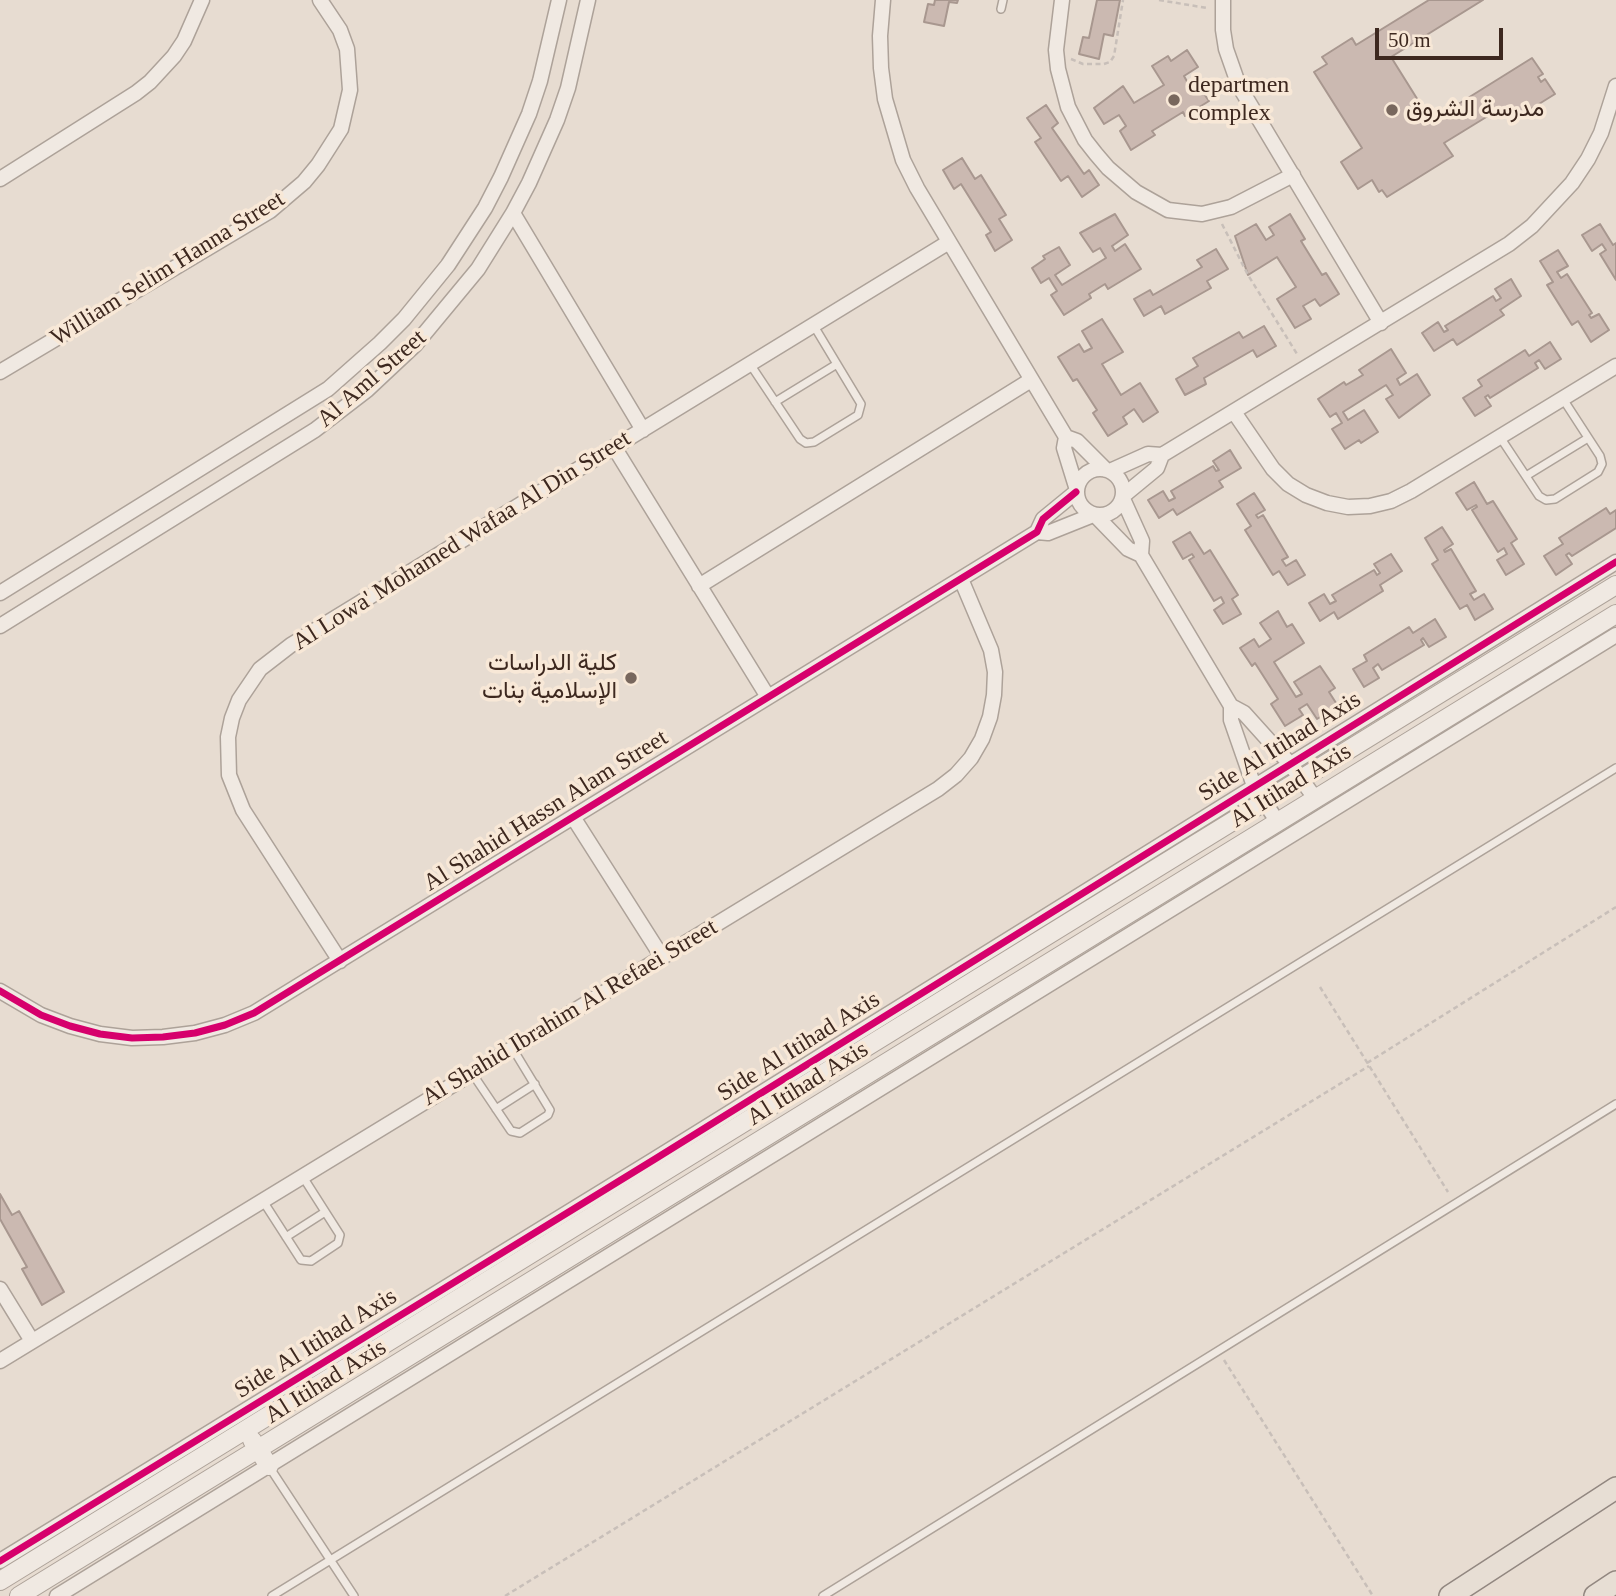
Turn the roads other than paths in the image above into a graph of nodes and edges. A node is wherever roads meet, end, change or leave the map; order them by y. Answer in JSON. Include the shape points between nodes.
{"nodes":[{"id":1,"x":202,"y":0,"type":"edge"},
{"id":2,"x":320,"y":0,"type":"edge"},
{"id":3,"x":559,"y":0,"type":"edge"},
{"id":4,"x":588,"y":0,"type":"edge"},
{"id":5,"x":883,"y":0,"type":"edge"},
{"id":6,"x":1003,"y":0,"type":"edge"},
{"id":7,"x":1062,"y":0,"type":"edge"},
{"id":8,"x":1222,"y":5,"type":"edge"},
{"id":9,"x":1001,"y":9,"type":"dead end"},
{"id":10,"x":1616,"y":86,"type":"edge"},
{"id":11,"x":1293,"y":176,"type":"junction"},
{"id":12,"x":0,"y":179,"type":"edge"},
{"id":13,"x":513,"y":213,"type":"junction"},
{"id":14,"x":948,"y":242,"type":"junction"},
{"id":15,"x":1381,"y":323,"type":"junction"},
{"id":16,"x":813,"y":325,"type":"junction"},
{"id":17,"x":750,"y":364,"type":"junction"},
{"id":18,"x":837,"y":365,"type":"junction"},
{"id":19,"x":1616,"y":366,"type":"edge"},
{"id":20,"x":0,"y":372,"type":"edge"},
{"id":21,"x":1031,"y":380,"type":"junction"},
{"id":22,"x":1562,"y":398,"type":"junction"},
{"id":23,"x":775,"y":402,"type":"junction"},
{"id":24,"x":1234,"y":412,"type":"junction"},
{"id":25,"x":643,"y":430,"type":"junction"},
{"id":26,"x":1066,"y":437,"type":"junction"},
{"id":27,"x":1500,"y":437,"type":"junction"},
{"id":28,"x":1588,"y":438,"type":"junction"},
{"id":29,"x":614,"y":447,"type":"junction"},
{"id":30,"x":1162,"y":456,"type":"junction"},
{"id":31,"x":1108,"y":470,"type":"junction"},
{"id":32,"x":1526,"y":476,"type":"junction"},
{"id":33,"x":1076,"y":491,"type":"junction"},
{"id":34,"x":1123,"y":497,"type":"junction"},
{"id":35,"x":1094,"y":515,"type":"junction"},
{"id":36,"x":1037,"y":532,"type":"junction"},
{"id":37,"x":1141,"y":555,"type":"junction"},
{"id":38,"x":1616,"y":562,"type":"edge"},
{"id":39,"x":961,"y":579,"type":"junction"},
{"id":40,"x":1616,"y":585,"type":"edge"},
{"id":41,"x":699,"y":586,"type":"junction"},
{"id":42,"x":0,"y":593,"type":"edge"},
{"id":43,"x":1616,"y":614,"type":"edge"},
{"id":44,"x":0,"y":626,"type":"edge"},
{"id":45,"x":1616,"y":635,"type":"edge"},
{"id":46,"x":768,"y":697,"type":"junction"},
{"id":47,"x":1231,"y":706,"type":"junction"},
{"id":48,"x":1290,"y":764,"type":"junction"},
{"id":49,"x":1616,"y":768,"type":"edge"},
{"id":50,"x":1302,"y":779,"type":"junction"},
{"id":51,"x":1254,"y":786,"type":"junction"},
{"id":52,"x":1315,"y":798,"type":"junction"},
{"id":53,"x":1263,"y":803,"type":"junction"},
{"id":54,"x":573,"y":817,"type":"junction"},
{"id":55,"x":1276,"y":821,"type":"junction"},
{"id":56,"x":662,"y":957,"type":"junction"},
{"id":57,"x":340,"y":961,"type":"junction"},
{"id":58,"x":0,"y":990,"type":"edge"},
{"id":59,"x":513,"y":1048,"type":"junction"},
{"id":60,"x":472,"y":1073,"type":"junction"},
{"id":61,"x":535,"y":1084,"type":"junction"},
{"id":62,"x":1616,"y":1104,"type":"edge"},
{"id":63,"x":496,"y":1109,"type":"junction"},
{"id":64,"x":303,"y":1176,"type":"junction"},
{"id":65,"x":263,"y":1201,"type":"junction"},
{"id":66,"x":326,"y":1212,"type":"junction"},
{"id":67,"x":286,"y":1237,"type":"junction"},
{"id":68,"x":0,"y":1289,"type":"edge"},
{"id":69,"x":32,"y":1341,"type":"junction"},
{"id":70,"x":0,"y":1361,"type":"edge"},
{"id":71,"x":247,"y":1431,"type":"junction"},
{"id":72,"x":258,"y":1449,"type":"junction"},
{"id":73,"x":269,"y":1466,"type":"junction"},
{"id":74,"x":1616,"y":1488,"type":"edge"},
{"id":75,"x":330,"y":1560,"type":"junction"},
{"id":76,"x":0,"y":1561,"type":"edge"},
{"id":77,"x":0,"y":1581,"type":"edge"},
{"id":78,"x":1616,"y":1582,"type":"edge"},
{"id":79,"x":19,"y":1596,"type":"edge"},
{"id":80,"x":57,"y":1596,"type":"edge"},
{"id":81,"x":272,"y":1596,"type":"edge"},
{"id":82,"x":354,"y":1596,"type":"edge"},
{"id":83,"x":823,"y":1596,"type":"edge"},
{"id":84,"x":1450,"y":1596,"type":"edge"},
{"id":85,"x":1595,"y":1596,"type":"edge"}],
"edges":[{"from":1,"to":12,"type":"street","via":[[184,41],[150,82]]},
{"from":2,"to":20,"type":"street","name":"William Selim Hanna Street","via":[[340,30],[351,90],[341,129],[318,165],[270,211]]},
{"from":3,"to":42,"type":"street","name":"Al Aml Street","via":[[540,81],[502,177],[448,265],[404,318],[328,389]]},
{"from":4,"to":13,"type":"street","name":"Al Aml Street","via":[[557,120]]},
{"from":5,"to":14,"type":"street","via":[[881,68],[892,130],[912,179]]},
{"from":6,"to":9,"type":"lane"},
{"from":7,"to":11,"type":"street","via":[[1056,50],[1068,107],[1085,140],[1108,169],[1136,192],[1168,210],[1216,211]]},
{"from":8,"to":11,"type":"street","via":[[1226,49],[1239,86]]},
{"from":10,"to":15,"type":"street","via":[[1588,159],[1553,206],[1509,244]]},
{"from":11,"to":15,"type":"street"},
{"from":13,"to":25,"type":"street"},
{"from":13,"to":44,"type":"street","name":"Al Aml Street","via":[[438,321],[367,390],[315,429]]},
{"from":14,"to":16,"type":"street","name":"Al Lowa' Mohamed Wafaa Al Din Street"},
{"from":14,"to":21,"type":"street"},
{"from":15,"to":24,"type":"street"},
{"from":16,"to":17,"type":"street","name":"Al Lowa' Mohamed Wafaa Al Din Street"},
{"from":16,"to":18,"type":"lane"},
{"from":17,"to":23,"type":"lane"},
{"from":17,"to":25,"type":"street","name":"Al Lowa' Mohamed Wafaa Al Din Street"},
{"from":18,"to":23,"type":"lane"},
{"from":18,"to":23,"type":"lane","via":[[860,401],[860,412],[814,442],[800,439]]},
{"from":19,"to":22,"type":"street"},
{"from":21,"to":26,"type":"street"},
{"from":21,"to":41,"type":"street"},
{"from":22,"to":27,"type":"street"},
{"from":22,"to":28,"type":"lane"},
{"from":24,"to":27,"type":"street","via":[[1288,484],[1327,503],[1348,507],[1391,501],[1411,492]]},
{"from":24,"to":30,"type":"street"},
{"from":25,"to":29,"type":"street","name":"Al Lowa' Mohamed Wafaa Al Din Street"},
{"from":26,"to":31,"type":"street","via":[[1077,441]]},
{"from":26,"to":33,"type":"street","via":[[1064,448]]},
{"from":27,"to":32,"type":"lane"},
{"from":28,"to":32,"type":"lane"},
{"from":28,"to":32,"type":"lane","via":[[1602,460],[1601,469],[1555,499],[1539,496]]},
{"from":29,"to":41,"type":"street"},
{"from":29,"to":57,"type":"street","name":"Al Lowa' Mohamed Wafaa Al Din Street","via":[[275,656],[239,700],[228,737],[229,775],[235,793]]},
{"from":30,"to":31,"type":"street","via":[[1148,454]]},
{"from":30,"to":34,"type":"street","via":[[1157,468]]},
{"from":31,"to":33,"type":"street","via":[[1086,473]]},
{"from":31,"to":34,"type":"street","via":[[1122,484]]},
{"from":33,"to":35,"type":"street","via":[[1082,508]]},
{"from":33,"to":36,"type":"street","name":"Al Shahid Hassn Alam Street","via":[[1043,519]]},
{"from":34,"to":35,"type":"street","via":[[1112,512]]},
{"from":34,"to":37,"type":"street","via":[[1142,541]]},
{"from":35,"to":36,"type":"street","name":"Al Shahid Hassn Alam Street","via":[[1050,533]]},
{"from":35,"to":37,"type":"street","via":[[1128,549]]},
{"from":36,"to":39,"type":"street","name":"Al Shahid Hassn Alam Street"},
{"from":37,"to":47,"type":"street"},
{"from":38,"to":48,"type":"street","name":"Side Al Itihad Axis"},
{"from":39,"to":46,"type":"street","name":"Al Shahid Hassn Alam Street"},
{"from":39,"to":56,"type":"street","name":"Al Shahid Ibrahim Al Refaei Street","via":[[991,650],[995,672],[990,717],[971,758],[938,789]]},
{"from":40,"to":50,"type":"street","name":"Al Itihad Axis"},
{"from":41,"to":46,"type":"street"},
{"from":43,"to":52,"type":"street","name":"Al Itihad Axis"},
{"from":45,"to":73,"type":"street"},
{"from":46,"to":54,"type":"street","name":"Al Shahid Hassn Alam Street"},
{"from":47,"to":48,"type":"street","via":[[1244,713]]},
{"from":47,"to":51,"type":"street","via":[[1232,723]]},
{"from":48,"to":50,"type":"street"},
{"from":48,"to":51,"type":"street","name":"Side Al Itihad Axis"},
{"from":49,"to":75,"type":"lane"},
{"from":50,"to":52,"type":"street"},
{"from":50,"to":53,"type":"street","name":"Al Itihad Axis"},
{"from":51,"to":53,"type":"street"},
{"from":51,"to":76,"type":"street","name":"Side Al Itihad Axis"},
{"from":52,"to":55,"type":"street","name":"Al Itihad Axis"},
{"from":53,"to":55,"type":"street"},
{"from":53,"to":71,"type":"street","name":"Al Itihad Axis"},
{"from":54,"to":56,"type":"street"},
{"from":54,"to":57,"type":"street","name":"Al Shahid Hassn Alam Street"},
{"from":55,"to":72,"type":"street","name":"Al Itihad Axis"},
{"from":56,"to":59,"type":"street","name":"Al Shahid Ibrahim Al Refaei Street"},
{"from":57,"to":58,"type":"street","name":"Al Shahid Hassn Alam Street","via":[[254,1013],[215,1027],[163,1037],[132,1038],[70,1026]]},
{"from":59,"to":60,"type":"street","name":"Al Shahid Ibrahim Al Refaei Street"},
{"from":59,"to":61,"type":"lane"},
{"from":60,"to":63,"type":"lane"},
{"from":60,"to":64,"type":"street","name":"Al Shahid Ibrahim Al Refaei Street"},
{"from":61,"to":63,"type":"lane"},
{"from":61,"to":63,"type":"lane","via":[[549,1112],[520,1133],[511,1131]]},
{"from":62,"to":83,"type":"lane"},
{"from":64,"to":65,"type":"street","name":"Al Shahid Ibrahim Al Refaei Street"},
{"from":64,"to":66,"type":"lane"},
{"from":65,"to":67,"type":"lane"},
{"from":65,"to":69,"type":"street","name":"Al Shahid Ibrahim Al Refaei Street"},
{"from":66,"to":67,"type":"lane"},
{"from":66,"to":67,"type":"lane","via":[[339,1241],[311,1261],[301,1259]]},
{"from":68,"to":69,"type":"street"},
{"from":69,"to":70,"type":"street","name":"Al Shahid Ibrahim Al Refaei Street"},
{"from":71,"to":72,"type":"street"},
{"from":71,"to":77,"type":"street","name":"Al Itihad Axis"},
{"from":72,"to":73,"type":"street"},
{"from":72,"to":79,"type":"street","name":"Al Itihad Axis"},
{"from":73,"to":75,"type":"lane"},
{"from":73,"to":80,"type":"street"},
{"from":74,"to":84,"type":"main road"},
{"from":75,"to":81,"type":"lane"},
{"from":75,"to":82,"type":"lane"},
{"from":78,"to":85,"type":"main road"}]}
